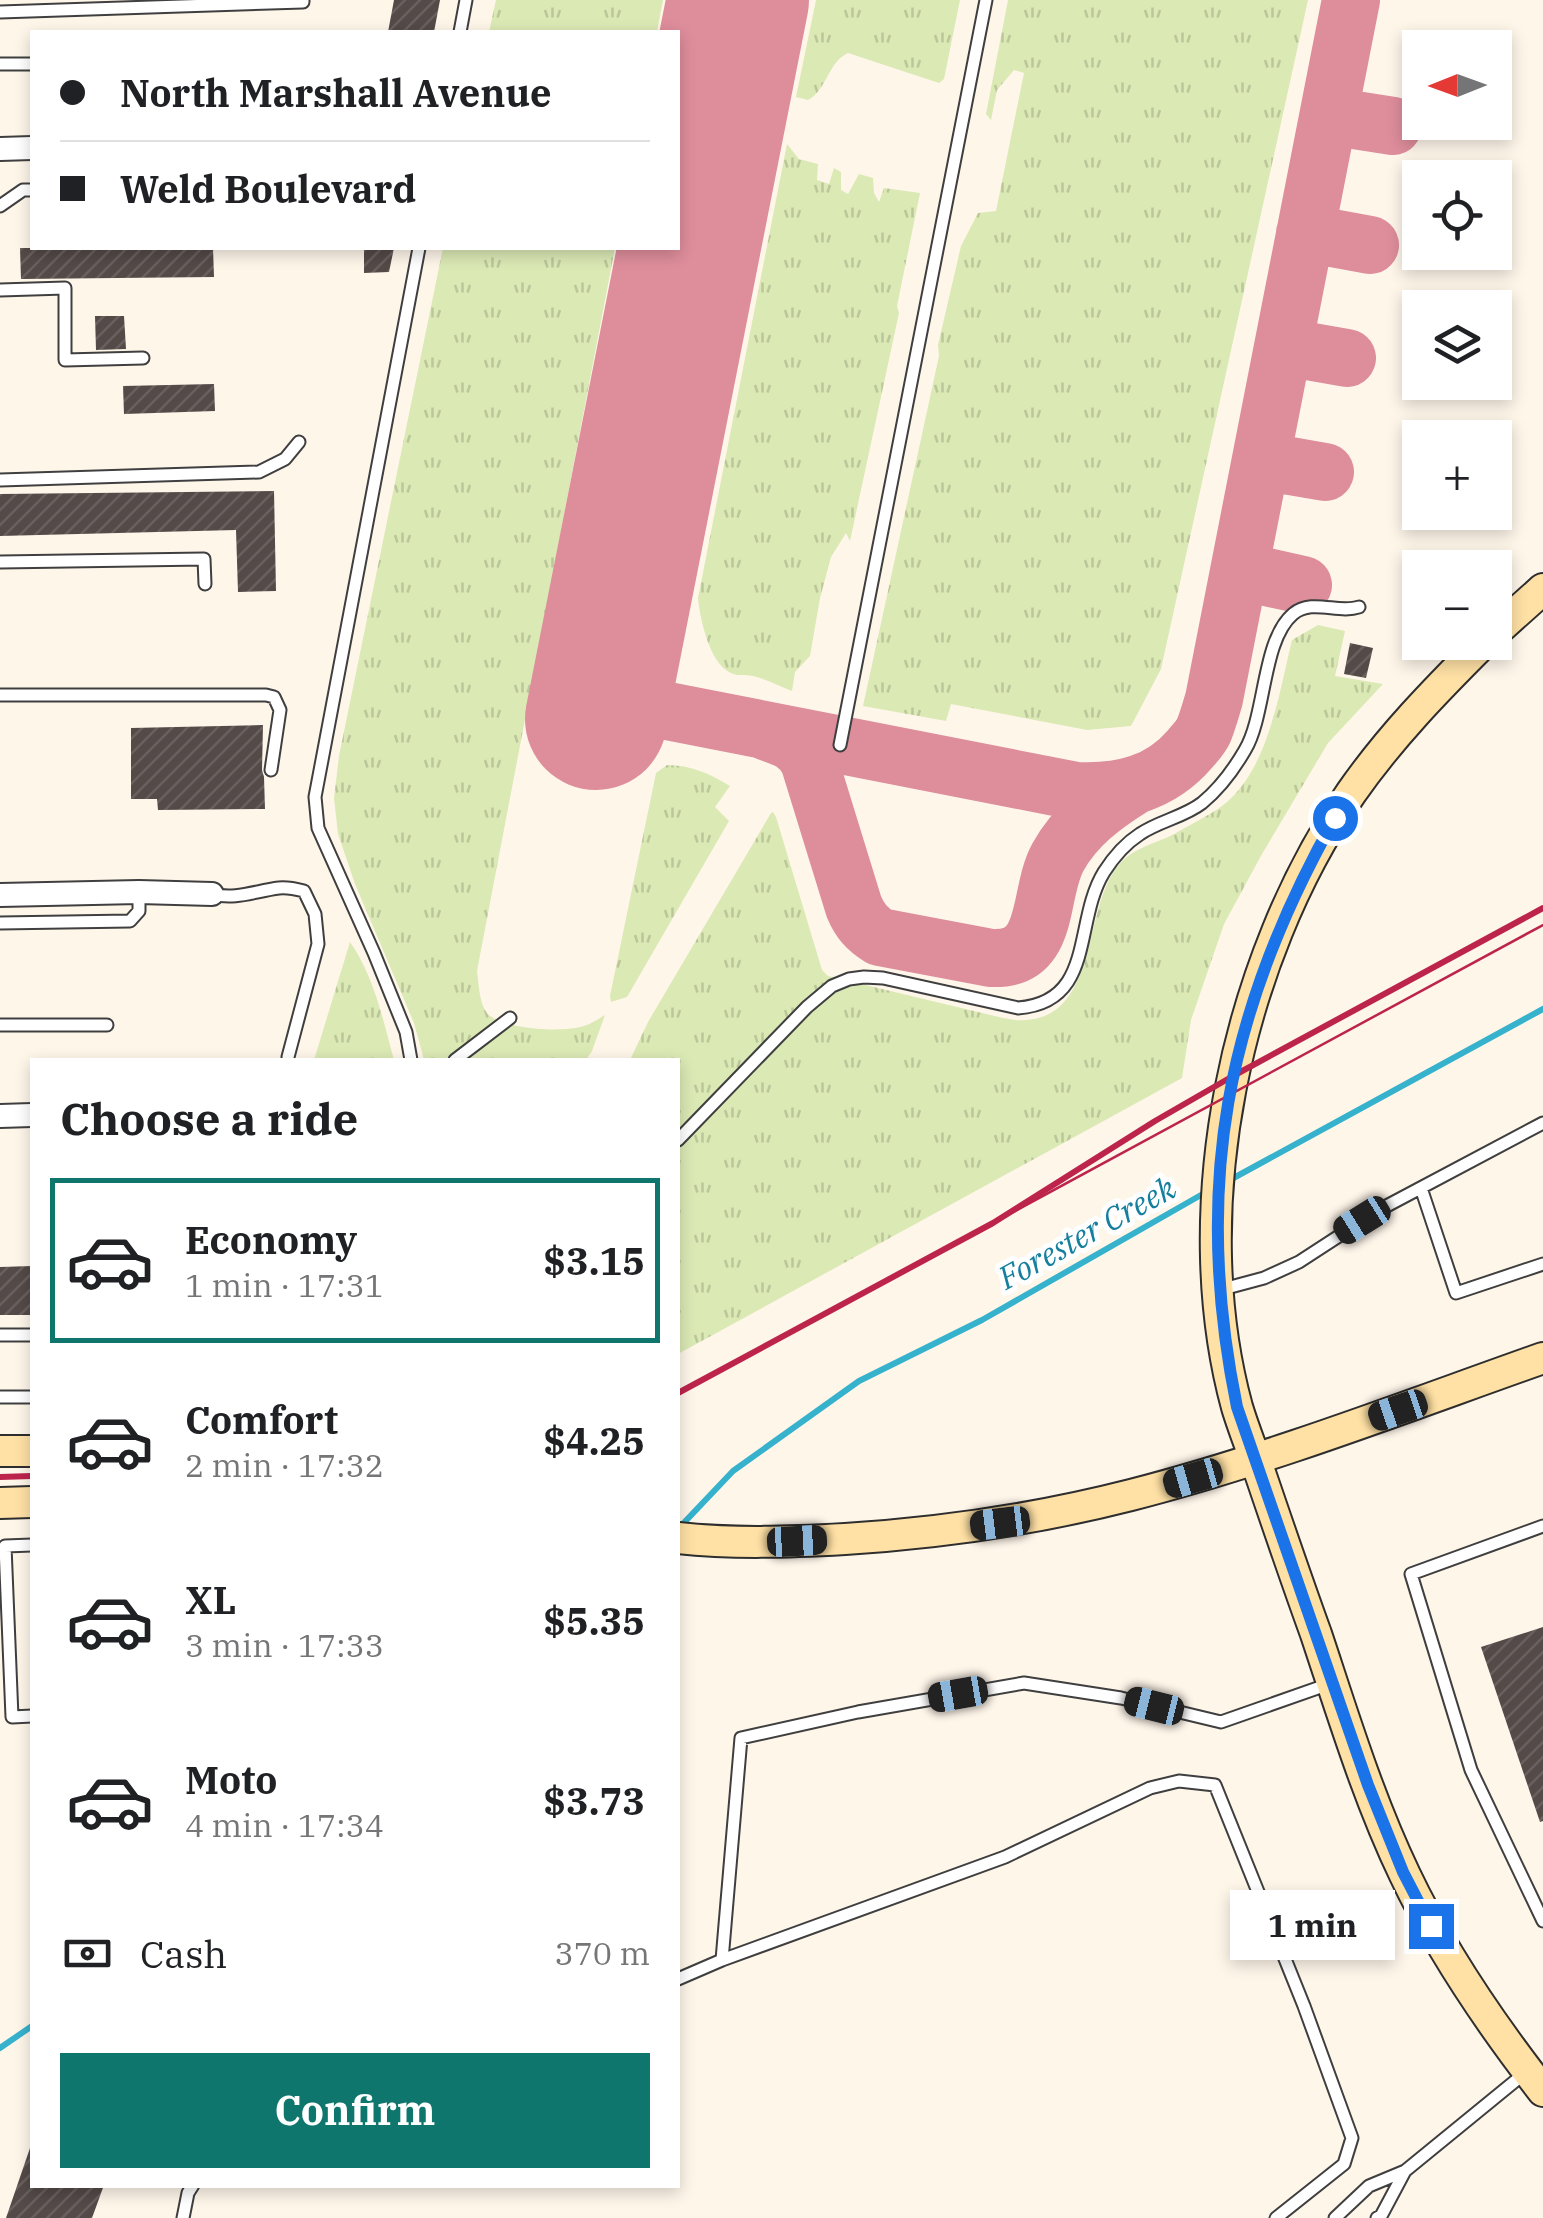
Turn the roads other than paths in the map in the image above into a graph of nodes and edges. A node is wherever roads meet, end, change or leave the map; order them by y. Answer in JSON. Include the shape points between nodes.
{"nodes":[{"id":1,"x":303,"y":0,"type":"edge"},
{"id":2,"x":466,"y":0,"type":"edge"},
{"id":3,"x":986,"y":0,"type":"edge"},
{"id":4,"x":0,"y":12,"type":"edge"},
{"id":5,"x":460,"y":30,"type":"edge"},
{"id":6,"x":0,"y":64,"type":"edge"},
{"id":7,"x":30,"y":64,"type":"edge"},
{"id":8,"x":30,"y":148,"type":"edge"},
{"id":9,"x":0,"y":149,"type":"edge"},
{"id":10,"x":30,"y":190,"type":"edge"},
{"id":11,"x":0,"y":206,"type":"edge"},
{"id":12,"x":419,"y":250,"type":"edge"},
{"id":13,"x":0,"y":290,"type":"edge"},
{"id":14,"x":143,"y":358,"type":"dead end"},
{"id":15,"x":299,"y":442,"type":"dead end"},
{"id":16,"x":0,"y":480,"type":"edge"},
{"id":17,"x":0,"y":562,"type":"edge"},
{"id":18,"x":205,"y":584,"type":"dead end"},
{"id":19,"x":1543,"y":589,"type":"edge"},
{"id":20,"x":1359,"y":606,"type":"dead end"},
{"id":21,"x":1512,"y":617,"type":"edge"},
{"id":22,"x":1466,"y":660,"type":"edge"},
{"id":23,"x":0,"y":696,"type":"edge"},
{"id":24,"x":840,"y":745,"type":"dead end"},
{"id":25,"x":271,"y":770,"type":"dead end"},
{"id":26,"x":139,"y":892,"type":"junction"},
{"id":27,"x":212,"y":894,"type":"joint"},
{"id":28,"x":0,"y":895,"type":"edge"},
{"id":29,"x":0,"y":923,"type":"edge"},
{"id":30,"x":510,"y":1018,"type":"dead end"},
{"id":31,"x":0,"y":1025,"type":"edge"},
{"id":32,"x":107,"y":1025,"type":"dead end"},
{"id":33,"x":288,"y":1057,"type":"dead end"},
{"id":34,"x":411,"y":1058,"type":"edge"},
{"id":35,"x":458,"y":1058,"type":"edge"},
{"id":36,"x":30,"y":1115,"type":"edge"},
{"id":37,"x":0,"y":1116,"type":"edge"},
{"id":38,"x":1543,"y":1123,"type":"edge"},
{"id":39,"x":680,"y":1138,"type":"edge"},
{"id":40,"x":1420,"y":1188,"type":"junction"},
{"id":41,"x":1543,"y":1264,"type":"edge"},
{"id":42,"x":1219,"y":1290,"type":"junction"},
{"id":43,"x":0,"y":1335,"type":"edge"},
{"id":44,"x":30,"y":1335,"type":"edge"},
{"id":45,"x":1543,"y":1358,"type":"edge"},
{"id":46,"x":30,"y":1397,"type":"edge"},
{"id":47,"x":0,"y":1398,"type":"edge"},
{"id":48,"x":30,"y":1450,"type":"edge"},
{"id":49,"x":0,"y":1451,"type":"edge"},
{"id":50,"x":1256,"y":1460,"type":"junction"},
{"id":51,"x":30,"y":1502,"type":"edge"},
{"id":52,"x":0,"y":1503,"type":"edge"},
{"id":53,"x":1543,"y":1526,"type":"edge"},
{"id":54,"x":680,"y":1538,"type":"edge"},
{"id":55,"x":30,"y":1544,"type":"edge"},
{"id":56,"x":1332,"y":1684,"type":"junction"},
{"id":57,"x":6,"y":1718,"type":"edge"},
{"id":58,"x":1543,"y":1921,"type":"edge"},
{"id":59,"x":722,"y":1960,"type":"junction"},
{"id":60,"x":680,"y":1978,"type":"edge"},
{"id":61,"x":1535,"y":2081,"type":"edge"},
{"id":62,"x":1405,"y":2171,"type":"junction"},
{"id":63,"x":191,"y":2188,"type":"edge"},
{"id":64,"x":1341,"y":2216,"type":"edge"},
{"id":65,"x":184,"y":2218,"type":"edge"},
{"id":66,"x":1276,"y":2218,"type":"edge"},
{"id":67,"x":1377,"y":2218,"type":"edge"}],
"edges":[{"from":1,"to":4,"type":"lane"},
{"from":2,"to":5,"type":"lane"},
{"from":3,"to":24,"type":"lane"},
{"from":6,"to":7,"type":"lane"},
{"from":8,"to":9,"type":"street"},
{"from":10,"to":11,"type":"lane"},
{"from":12,"to":34,"type":"lane","via":[[316,797],[318,828],[400,1016]]},
{"from":13,"to":14,"type":"lane","via":[[65,288],[65,360]]},
{"from":15,"to":16,"type":"lane","via":[[285,459],[259,472]]},
{"from":17,"to":18,"type":"lane","via":[[204,559]]},
{"from":19,"to":21,"type":"main road"},
{"from":20,"to":39,"type":"lane","via":[[1306,607],[1292,614],[1279,633],[1248,747],[1201,804],[1142,832],[1117,854],[1091,903],[1069,984],[1051,1000],[1018,1008],[883,978],[849,979],[807,1007]]},
{"from":22,"to":42,"type":"main road","via":[[1411,715],[1349,796],[1278,930],[1239,1046],[1226,1114]]},
{"from":23,"to":25,"type":"lane","via":[[266,695],[280,710]]},
{"from":26,"to":27,"type":"street"},
{"from":26,"to":28,"type":"street"},
{"from":26,"to":29,"type":"lane","via":[[139,911],[130,921]]},
{"from":27,"to":33,"type":"lane","via":[[247,896],[284,887],[304,891],[315,914],[318,944]]},
{"from":30,"to":35,"type":"lane"},
{"from":31,"to":32,"type":"lane"},
{"from":36,"to":37,"type":"street"},
{"from":38,"to":40,"type":"lane"},
{"from":40,"to":41,"type":"lane","via":[[1456,1293]]},
{"from":40,"to":42,"type":"lane","via":[[1299,1262]]},
{"from":42,"to":50,"type":"main road","via":[[1237,1407]]},
{"from":43,"to":44,"type":"lane"},
{"from":45,"to":50,"type":"main road"},
{"from":46,"to":47,"type":"lane"},
{"from":48,"to":49,"type":"main road"},
{"from":50,"to":54,"type":"main road","via":[[1000,1523],[797,1541]]},
{"from":50,"to":56,"type":"main road"},
{"from":51,"to":52,"type":"main road"},
{"from":53,"to":58,"type":"lane","via":[[1412,1574],[1470,1770]]},
{"from":55,"to":57,"type":"lane","via":[[5,1546]]},
{"from":56,"to":59,"type":"lane","via":[[1221,1722],[1024,1683],[742,1738]]},
{"from":56,"to":61,"type":"main road","via":[[1403,1872],[1456,1970]]},
{"from":59,"to":60,"type":"lane"},
{"from":59,"to":66,"type":"lane","via":[[1005,1857],[1150,1788],[1178,1781],[1215,1785],[1352,2138],[1344,2164]]},
{"from":61,"to":62,"type":"lane"},
{"from":62,"to":64,"type":"lane","via":[[1369,2186]]},
{"from":62,"to":67,"type":"lane"},
{"from":63,"to":65,"type":"lane"}]}
